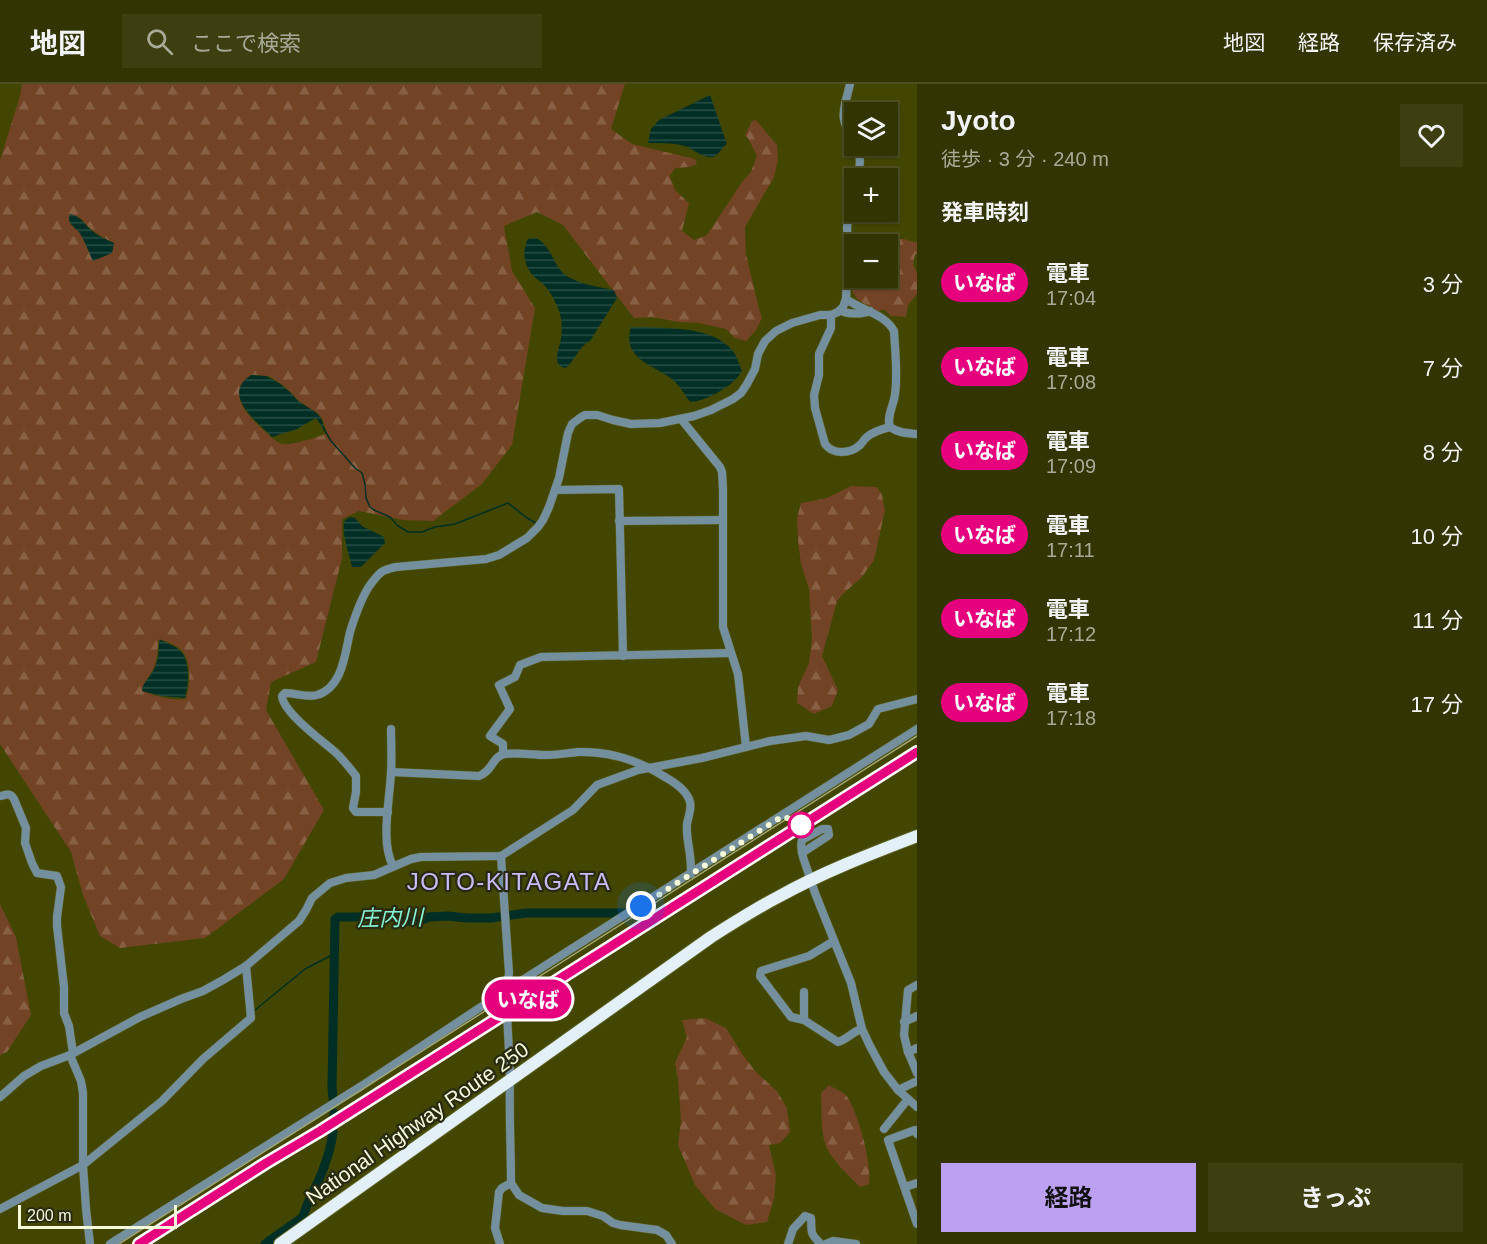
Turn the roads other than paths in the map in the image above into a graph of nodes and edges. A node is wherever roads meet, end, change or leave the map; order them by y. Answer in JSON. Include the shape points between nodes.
{"nodes":[{"id":1,"x":850,"y":84,"type":"edge"},
{"id":2,"x":845,"y":102,"type":"edge"},
{"id":3,"x":844,"y":104,"type":"edge"},
{"id":4,"x":844,"y":122,"type":"edge"},
{"id":5,"x":848,"y":222,"type":"edge"},
{"id":6,"x":846,"y":299,"type":"junction"},
{"id":7,"x":840,"y":310,"type":"junction"},
{"id":8,"x":870,"y":311,"type":"junction"},
{"id":9,"x":831,"y":315,"type":"junction"},
{"id":10,"x":681,"y":419,"type":"junction"},
{"id":11,"x":890,"y":427,"type":"junction"},
{"id":12,"x":917,"y":434,"type":"edge"},
{"id":13,"x":555,"y":490,"type":"junction"},
{"id":14,"x":723,"y":520,"type":"junction"},
{"id":15,"x":619,"y":521,"type":"junction"},
{"id":16,"x":730,"y":653,"type":"junction"},
{"id":17,"x":623,"y":656,"type":"junction"},
{"id":18,"x":917,"y":699,"type":"edge"},
{"id":19,"x":391,"y":729,"type":"dead end"},
{"id":20,"x":917,"y":729,"type":"edge"},
{"id":21,"x":746,"y":747,"type":"junction"},
{"id":22,"x":503,"y":754,"type":"junction"},
{"id":23,"x":650,"y":768,"type":"junction"},
{"id":24,"x":391,"y":772,"type":"junction"},
{"id":25,"x":0,"y":796,"type":"edge"},
{"id":26,"x":388,"y":812,"type":"junction"},
{"id":27,"x":917,"y":836,"type":"edge"},
{"id":28,"x":802,"y":854,"type":"dead end"},
{"id":29,"x":501,"y":856,"type":"junction"},
{"id":30,"x":393,"y":866,"type":"junction"},
{"id":31,"x":691,"y":874,"type":"junction"},
{"id":32,"x":811,"y":880,"type":"junction"},
{"id":33,"x":834,"y":941,"type":"junction"},
{"id":34,"x":246,"y":966,"type":"junction"},
{"id":35,"x":917,"y":985,"type":"edge"},
{"id":36,"x":507,"y":991,"type":"junction"},
{"id":37,"x":804,"y":992,"type":"dead end"},
{"id":38,"x":917,"y":1016,"type":"edge"},
{"id":39,"x":804,"y":1020,"type":"junction"},
{"id":40,"x":904,"y":1022,"type":"junction"},
{"id":41,"x":862,"y":1029,"type":"junction"},
{"id":42,"x":917,"y":1048,"type":"edge"},
{"id":43,"x":908,"y":1052,"type":"junction"},
{"id":44,"x":71,"y":1054,"type":"junction"},
{"id":45,"x":917,"y":1073,"type":"edge"},
{"id":46,"x":510,"y":1081,"type":"junction"},
{"id":47,"x":917,"y":1081,"type":"edge"},
{"id":48,"x":898,"y":1090,"type":"junction"},
{"id":49,"x":0,"y":1096,"type":"edge"},
{"id":50,"x":908,"y":1100,"type":"junction"},
{"id":51,"x":917,"y":1107,"type":"edge"},
{"id":52,"x":884,"y":1129,"type":"dead end"},
{"id":53,"x":917,"y":1134,"type":"edge"},
{"id":54,"x":83,"y":1165,"type":"junction"},
{"id":55,"x":512,"y":1183,"type":"junction"},
{"id":56,"x":917,"y":1183,"type":"edge"},
{"id":57,"x":905,"y":1187,"type":"junction"},
{"id":58,"x":0,"y":1209,"type":"edge"},
{"id":59,"x":917,"y":1224,"type":"edge"},
{"id":60,"x":90,"y":1244,"type":"edge"},
{"id":61,"x":110,"y":1244,"type":"edge"},
{"id":62,"x":280,"y":1244,"type":"edge"},
{"id":63,"x":500,"y":1244,"type":"edge"},
{"id":64,"x":672,"y":1244,"type":"edge"},
{"id":65,"x":788,"y":1244,"type":"edge"},
{"id":66,"x":820,"y":1244,"type":"edge"},
{"id":67,"x":826,"y":1244,"type":"edge"},
{"id":68,"x":856,"y":1244,"type":"edge"}],
"edges":[{"from":1,"to":2,"type":"street"},
{"from":3,"to":4,"type":"street"},
{"from":5,"to":6,"type":"street"},
{"from":6,"to":7,"type":"street"},
{"from":6,"to":8,"type":"street"},
{"from":7,"to":8,"type":"street"},
{"from":7,"to":9,"type":"street"},
{"from":8,"to":11,"type":"street","via":[[894,331],[896,386]]},
{"from":9,"to":10,"type":"street","via":[[792,322],[776,331],[765,341],[741,393],[711,410]]},
{"from":9,"to":11,"type":"street","via":[[831,328],[819,354],[814,395],[825,444],[833,451],[850,451],[867,437]]},
{"from":10,"to":13,"type":"street","via":[[631,424],[585,415],[572,424],[568,433]]},
{"from":10,"to":14,"type":"street","via":[[720,467]]},
{"from":11,"to":12,"type":"street"},
{"from":13,"to":15,"type":"street","via":[[618,489]]},
{"from":13,"to":26,"type":"street","via":[[538,527],[499,555],[382,572],[366,590],[336,679],[316,696],[282,696],[290,711],[356,776],[356,812]]},
{"from":14,"to":15,"type":"street"},
{"from":14,"to":16,"type":"street","via":[[723,627]]},
{"from":15,"to":17,"type":"street"},
{"from":16,"to":17,"type":"street"},
{"from":16,"to":21,"type":"street","via":[[738,674]]},
{"from":17,"to":22,"type":"street","via":[[541,657],[520,665],[515,677],[500,685],[510,710],[490,736],[503,744]]},
{"from":18,"to":21,"type":"street","via":[[879,709],[868,724],[849,735],[829,740],[806,735]]},
{"from":19,"to":24,"type":"street"},
{"from":20,"to":31,"type":"street"},
{"from":21,"to":23,"type":"street"},
{"from":22,"to":23,"type":"street","via":[[596,752]]},
{"from":22,"to":24,"type":"street","via":[[485,774],[478,776]]},
{"from":23,"to":29,"type":"street","via":[[597,785],[573,810]]},
{"from":23,"to":31,"type":"street","via":[[676,784],[691,802],[687,823]]},
{"from":24,"to":26,"type":"street"},
{"from":25,"to":44,"type":"street","via":[[8,794],[14,799],[37,873],[53,874],[59,879],[57,917],[63,1005]]},
{"from":26,"to":30,"type":"street","via":[[386,849]]},
{"from":27,"to":32,"type":"highway","name":"National Highway Route 250"},
{"from":28,"to":32,"type":"street"},
{"from":29,"to":30,"type":"street","via":[[421,857]]},
{"from":29,"to":36,"type":"street"},
{"from":30,"to":34,"type":"street","via":[[374,875],[330,883],[312,898],[299,921]]},
{"from":31,"to":36,"type":"street"},
{"from":32,"to":33,"type":"street"},
{"from":32,"to":46,"type":"highway","name":"National Highway Route 250","via":[[711,937]]},
{"from":33,"to":39,"type":"street","via":[[809,956],[760,971],[788,1015]]},
{"from":33,"to":41,"type":"street","via":[[851,983]]},
{"from":34,"to":44,"type":"street","via":[[223,981],[140,1017]]},
{"from":34,"to":54,"type":"street","via":[[251,1018],[162,1101]]},
{"from":35,"to":40,"type":"street","via":[[908,990]]},
{"from":36,"to":46,"type":"street"},
{"from":36,"to":61,"type":"street"},
{"from":37,"to":39,"type":"street"},
{"from":38,"to":40,"type":"street"},
{"from":39,"to":41,"type":"street","via":[[838,1042]]},
{"from":40,"to":43,"type":"street"},
{"from":41,"to":48,"type":"street"},
{"from":42,"to":43,"type":"street"},
{"from":43,"to":45,"type":"street"},
{"from":44,"to":49,"type":"street","via":[[31,1071]]},
{"from":44,"to":54,"type":"street","via":[[83,1093]]},
{"from":46,"to":55,"type":"street"},
{"from":46,"to":62,"type":"highway","name":"National Highway Route 250"},
{"from":47,"to":48,"type":"street"},
{"from":48,"to":50,"type":"street"},
{"from":50,"to":51,"type":"street"},
{"from":50,"to":52,"type":"street"},
{"from":53,"to":57,"type":"street","via":[[915,1130],[888,1140]]},
{"from":54,"to":58,"type":"street"},
{"from":54,"to":60,"type":"street"},
{"from":55,"to":63,"type":"street","via":[[499,1192],[495,1228]]},
{"from":55,"to":64,"type":"street","via":[[519,1195],[542,1208],[587,1211],[620,1225],[657,1230]]},
{"from":56,"to":57,"type":"street"},
{"from":57,"to":59,"type":"street"},
{"from":65,"to":66,"type":"street","via":[[793,1229],[805,1216],[811,1218],[811,1231]]},
{"from":67,"to":68,"type":"street"}]}
